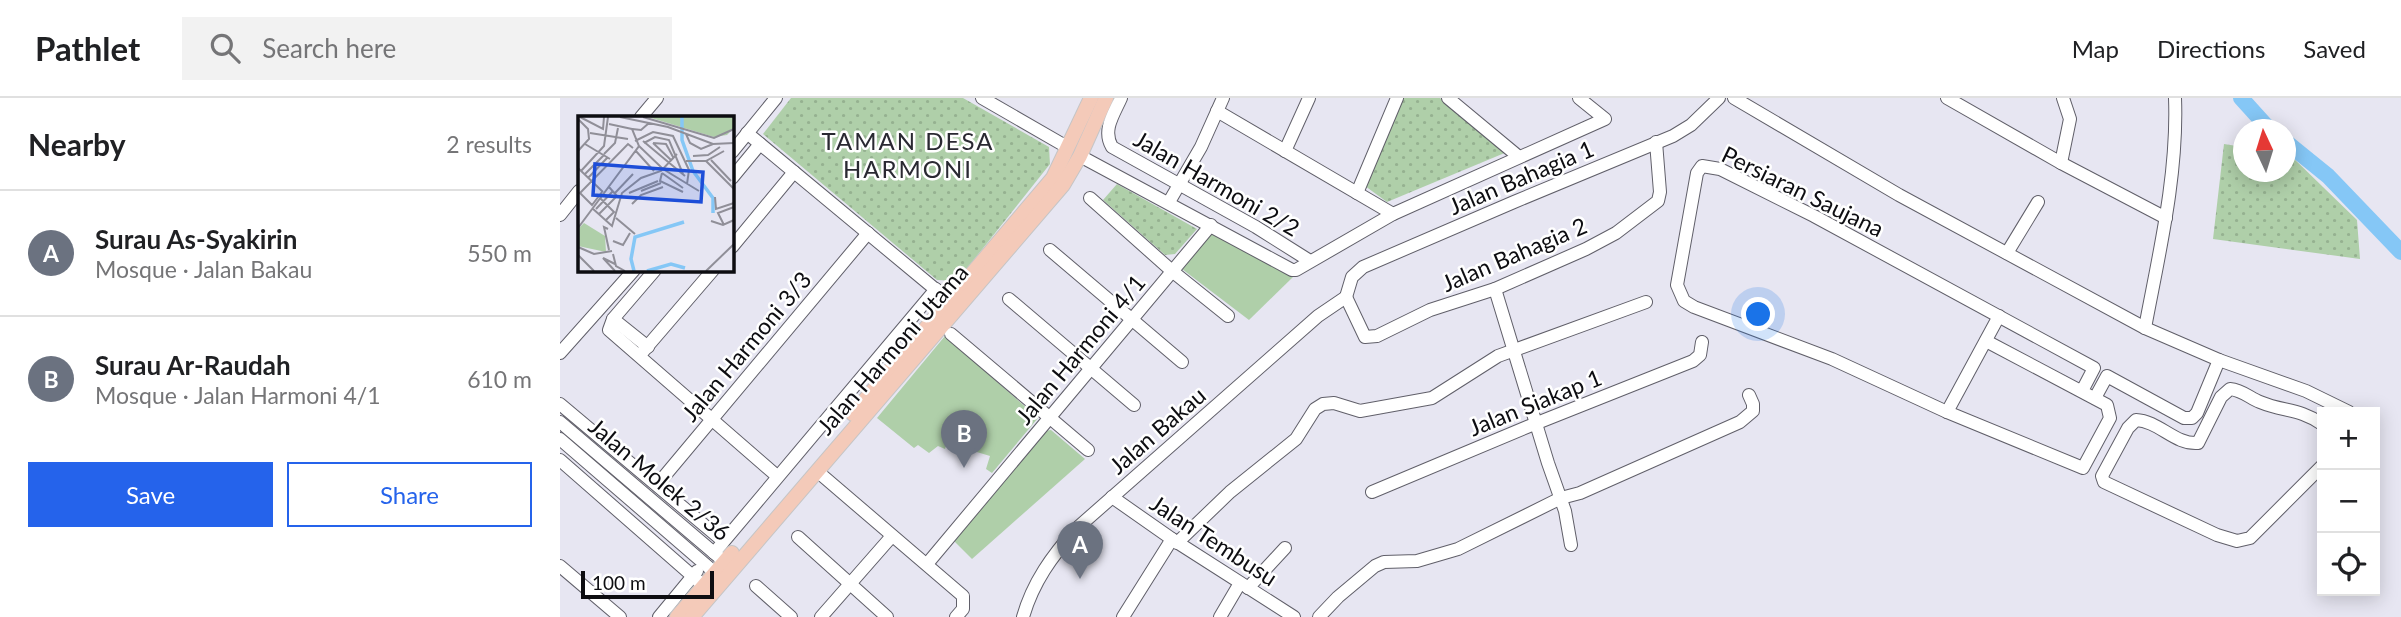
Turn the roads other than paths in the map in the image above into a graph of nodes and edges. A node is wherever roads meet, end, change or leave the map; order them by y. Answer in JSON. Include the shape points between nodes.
{"nodes":[{"id":1,"x":657,"y":98,"type":"edge"},
{"id":2,"x":776,"y":98,"type":"edge"},
{"id":3,"x":982,"y":98,"type":"edge"},
{"id":4,"x":1091,"y":98,"type":"edge"},
{"id":5,"x":1106,"y":98,"type":"edge"},
{"id":6,"x":1121,"y":98,"type":"edge"},
{"id":7,"x":1223,"y":98,"type":"edge"},
{"id":8,"x":1309,"y":98,"type":"edge"},
{"id":9,"x":1397,"y":98,"type":"edge"},
{"id":10,"x":1448,"y":98,"type":"edge"},
{"id":11,"x":1579,"y":98,"type":"edge"},
{"id":12,"x":1719,"y":98,"type":"edge"},
{"id":13,"x":1734,"y":98,"type":"edge"},
{"id":14,"x":2063,"y":98,"type":"edge"},
{"id":15,"x":2175,"y":98,"type":"edge"},
{"id":16,"x":1956,"y":100,"type":"edge"},
{"id":17,"x":1217,"y":111,"type":"junction"},
{"id":18,"x":642,"y":116,"type":"edge"},
{"id":19,"x":747,"y":133,"type":"junction"},
{"id":20,"x":1656,"y":142,"type":"junction"},
{"id":21,"x":760,"y":144,"type":"junction"},
{"id":22,"x":1067,"y":147,"type":"junction"},
{"id":23,"x":733,"y":151,"type":"edge"},
{"id":24,"x":1285,"y":151,"type":"junction"},
{"id":25,"x":1080,"y":156,"type":"junction"},
{"id":26,"x":2063,"y":156,"type":"junction"},
{"id":27,"x":1519,"y":157,"type":"junction"},
{"id":28,"x":794,"y":172,"type":"junction"},
{"id":29,"x":733,"y":177,"type":"edge"},
{"id":30,"x":1182,"y":184,"type":"junction"},
{"id":31,"x":578,"y":192,"type":"edge"},
{"id":32,"x":1357,"y":193,"type":"junction"},
{"id":33,"x":1090,"y":198,"type":"dead end"},
{"id":34,"x":2038,"y":202,"type":"dead end"},
{"id":35,"x":1171,"y":204,"type":"junction"},
{"id":36,"x":1393,"y":214,"type":"junction"},
{"id":37,"x":560,"y":215,"type":"edge"},
{"id":38,"x":2160,"y":215,"type":"junction"},
{"id":39,"x":1211,"y":225,"type":"junction"},
{"id":40,"x":868,"y":233,"type":"junction"},
{"id":41,"x":733,"y":246,"type":"edge"},
{"id":42,"x":1050,"y":250,"type":"dead end"},
{"id":43,"x":2007,"y":253,"type":"junction"},
{"id":44,"x":1310,"y":261,"type":"junction"},
{"id":45,"x":633,"y":271,"type":"edge"},
{"id":46,"x":654,"y":271,"type":"edge"},
{"id":47,"x":712,"y":271,"type":"edge"},
{"id":48,"x":1172,"y":271,"type":"junction"},
{"id":49,"x":936,"y":289,"type":"junction"},
{"id":50,"x":1495,"y":289,"type":"junction"},
{"id":51,"x":1346,"y":297,"type":"junction"},
{"id":52,"x":1009,"y":299,"type":"dead end"},
{"id":53,"x":1646,"y":302,"type":"dead end"},
{"id":54,"x":954,"y":305,"type":"junction"},
{"id":55,"x":1228,"y":316,"type":"dead end"},
{"id":56,"x":1999,"y":317,"type":"junction"},
{"id":57,"x":1130,"y":321,"type":"junction"},
{"id":58,"x":2145,"y":328,"type":"junction"},
{"id":59,"x":951,"y":334,"type":"dead end"},
{"id":60,"x":1986,"y":341,"type":"junction"},
{"id":61,"x":1702,"y":342,"type":"dead end"},
{"id":62,"x":1513,"y":350,"type":"junction"},
{"id":63,"x":644,"y":351,"type":"junction"},
{"id":64,"x":560,"y":354,"type":"edge"},
{"id":65,"x":2219,"y":360,"type":"junction"},
{"id":66,"x":1182,"y":362,"type":"dead end"},
{"id":67,"x":1090,"y":368,"type":"junction"},
{"id":68,"x":2272,"y":380,"type":"junction"},
{"id":69,"x":2082,"y":391,"type":"junction"},
{"id":70,"x":1749,"y":395,"type":"dead end"},
{"id":71,"x":2095,"y":398,"type":"junction"},
{"id":72,"x":2262,"y":403,"type":"junction"},
{"id":73,"x":560,"y":404,"type":"edge"},
{"id":74,"x":1134,"y":405,"type":"dead end"},
{"id":75,"x":2339,"y":407,"type":"edge"},
{"id":76,"x":1947,"y":412,"type":"junction"},
{"id":77,"x":1050,"y":416,"type":"junction"},
{"id":78,"x":712,"y":420,"type":"junction"},
{"id":79,"x":2317,"y":421,"type":"edge"},
{"id":80,"x":560,"y":422,"type":"edge"},
{"id":81,"x":1535,"y":423,"type":"junction"},
{"id":82,"x":560,"y":439,"type":"edge"},
{"id":83,"x":1088,"y":450,"type":"dead end"},
{"id":84,"x":560,"y":460,"type":"edge"},
{"id":85,"x":2318,"y":470,"type":"edge"},
{"id":86,"x":817,"y":471,"type":"junction"},
{"id":87,"x":777,"y":476,"type":"junction"},
{"id":88,"x":657,"y":485,"type":"junction"},
{"id":89,"x":1373,"y":492,"type":"dead end"},
{"id":90,"x":1112,"y":497,"type":"junction"},
{"id":91,"x":1553,"y":502,"type":"junction"},
{"id":92,"x":892,"y":536,"type":"junction"},
{"id":93,"x":798,"y":537,"type":"dead end"},
{"id":94,"x":723,"y":541,"type":"junction"},
{"id":95,"x":1171,"y":542,"type":"junction"},
{"id":96,"x":1572,"y":545,"type":"dead end"},
{"id":97,"x":1284,"y":548,"type":"dead end"},
{"id":98,"x":927,"y":564,"type":"junction"},
{"id":99,"x":560,"y":566,"type":"edge"},
{"id":100,"x":719,"y":566,"type":"junction"},
{"id":101,"x":698,"y":582,"type":"junction"},
{"id":102,"x":850,"y":583,"type":"junction"},
{"id":103,"x":756,"y":586,"type":"dead end"},
{"id":104,"x":1240,"y":587,"type":"junction"},
{"id":105,"x":620,"y":617,"type":"edge"},
{"id":106,"x":659,"y":617,"type":"edge"},
{"id":107,"x":677,"y":617,"type":"edge"},
{"id":108,"x":692,"y":617,"type":"edge"},
{"id":109,"x":791,"y":617,"type":"edge"},
{"id":110,"x":821,"y":617,"type":"edge"},
{"id":111,"x":887,"y":617,"type":"edge"},
{"id":112,"x":956,"y":617,"type":"edge"},
{"id":113,"x":1023,"y":617,"type":"edge"},
{"id":114,"x":1123,"y":617,"type":"edge"},
{"id":115,"x":1220,"y":617,"type":"edge"},
{"id":116,"x":1294,"y":617,"type":"edge"},
{"id":117,"x":1319,"y":617,"type":"edge"}],
"edges":[{"from":1,"to":18,"type":"street"},
{"from":2,"to":19,"type":"street"},
{"from":3,"to":22,"type":"street"},
{"from":4,"to":22,"type":"main road","name":"Jalan Harmoni Utama"},
{"from":5,"to":25,"type":"main road","name":"Jalan Harmoni Utama"},
{"from":6,"to":30,"type":"street","name":"Jalan Harmoni 2/2","via":[[1107,128],[1112,147]]},
{"from":7,"to":17,"type":"street"},
{"from":8,"to":24,"type":"street"},
{"from":9,"to":32,"type":"street"},
{"from":10,"to":27,"type":"street"},
{"from":11,"to":27,"type":"street","via":[[1605,119]]},
{"from":12,"to":20,"type":"street","name":"Jalan Bahagia 1","via":[[1691,125]]},
{"from":13,"to":43,"type":"street","name":"Persiaran Saujana"},
{"from":14,"to":26,"type":"street","via":[[2070,119]]},
{"from":15,"to":38,"type":"street"},
{"from":16,"to":26,"type":"street"},
{"from":17,"to":24,"type":"street"},
{"from":17,"to":30,"type":"street"},
{"from":19,"to":21,"type":"street"},
{"from":19,"to":23,"type":"street"},
{"from":20,"to":50,"type":"street","name":"Jalan Bahagia 2","via":[[1660,192],[1656,204],[1616,233]]},
{"from":20,"to":51,"type":"street","name":"Jalan Bahagia 1","via":[[1363,267],[1352,277]]},
{"from":21,"to":28,"type":"street"},
{"from":21,"to":29,"type":"street"},
{"from":22,"to":54,"type":"main road","name":"Jalan Harmoni Utama","via":[[1053,178]]},
{"from":24,"to":32,"type":"street"},
{"from":25,"to":35,"type":"street"},
{"from":25,"to":54,"type":"main road","name":"Jalan Harmoni Utama","via":[[1063,185]]},
{"from":26,"to":38,"type":"street"},
{"from":27,"to":36,"type":"street"},
{"from":28,"to":40,"type":"street"},
{"from":28,"to":41,"type":"street"},
{"from":30,"to":35,"type":"street"},
{"from":30,"to":44,"type":"street","name":"Jalan Harmoni 2/2"},
{"from":31,"to":37,"type":"street"},
{"from":32,"to":36,"type":"street"},
{"from":33,"to":48,"type":"street"},
{"from":34,"to":43,"type":"street"},
{"from":35,"to":39,"type":"street"},
{"from":36,"to":44,"type":"street"},
{"from":38,"to":58,"type":"street"},
{"from":39,"to":44,"type":"street","via":[[1292,270]]},
{"from":39,"to":48,"type":"street","name":"Jalan Harmoni 4/1"},
{"from":40,"to":49,"type":"street"},
{"from":40,"to":78,"type":"street","name":"Jalan Harmoni 3/3"},
{"from":42,"to":57,"type":"street"},
{"from":43,"to":58,"type":"street","name":"Persiaran Saujana"},
{"from":45,"to":64,"type":"street"},
{"from":46,"to":63,"type":"street","via":[[613,318],[609,330]]},
{"from":47,"to":63,"type":"street"},
{"from":48,"to":55,"type":"street"},
{"from":48,"to":57,"type":"street","name":"Jalan Harmoni 4/1"},
{"from":49,"to":54,"type":"street"},
{"from":49,"to":87,"type":"street"},
{"from":50,"to":51,"type":"street","name":"Jalan Bahagia 2","via":[[1365,337]]},
{"from":50,"to":62,"type":"street"},
{"from":51,"to":90,"type":"street","name":"Jalan Bakau","via":[[1318,316]]},
{"from":52,"to":67,"type":"street"},
{"from":53,"to":62,"type":"street"},
{"from":54,"to":86,"type":"main road","name":"Jalan Harmoni Utama"},
{"from":54,"to":100,"type":"main road","name":"Jalan Harmoni Utama"},
{"from":56,"to":60,"type":"street"},
{"from":56,"to":69,"type":"street","name":"Persiaran Saujana","via":[[2094,368]]},
{"from":56,"to":76,"type":"street","name":"Persiaran Saujana","via":[[1720,169],[1702,166],[1696,173],[1677,285],[1684,301],[1832,359]]},
{"from":57,"to":66,"type":"street"},
{"from":57,"to":67,"type":"street","name":"Jalan Harmoni 4/1"},
{"from":58,"to":65,"type":"street","name":"Persiaran Saujana"},
{"from":59,"to":77,"type":"street"},
{"from":60,"to":69,"type":"street"},
{"from":60,"to":76,"type":"street"},
{"from":61,"to":81,"type":"street","name":"Jalan Siakap 1","via":[[1700,355],[1693,361]]},
{"from":62,"to":81,"type":"street"},
{"from":62,"to":95,"type":"street","via":[[1432,398],[1360,411],[1334,403],[1315,408],[1296,439]]},
{"from":63,"to":78,"type":"street"},
{"from":65,"to":68,"type":"street","name":"Persiaran Saujana"},
{"from":65,"to":71,"type":"street","via":[[2192,418],[2184,418],[2107,376]]},
{"from":67,"to":74,"type":"street"},
{"from":67,"to":77,"type":"street","name":"Jalan Harmoni 4/1"},
{"from":68,"to":72,"type":"street"},
{"from":68,"to":75,"type":"street","name":"Persiaran Saujana"},
{"from":69,"to":71,"type":"street"},
{"from":70,"to":91,"type":"street","via":[[1753,411],[1740,422]]},
{"from":71,"to":76,"type":"street","name":"Persiaran Saujana","via":[[2106,405],[2110,418],[2084,468]]},
{"from":72,"to":79,"type":"street","via":[[2299,411]]},
{"from":72,"to":85,"type":"street","via":[[2238,390],[2225,391],[2198,443],[2188,444],[2145,420],[2136,420],[2102,476],[2104,482],[2237,541],[2250,538]]},
{"from":73,"to":88,"type":"street"},
{"from":77,"to":83,"type":"street"},
{"from":77,"to":98,"type":"street","name":"Jalan Harmoni 4/1"},
{"from":78,"to":87,"type":"street"},
{"from":78,"to":88,"type":"street","name":"Jalan Harmoni 3/3"},
{"from":80,"to":100,"type":"street","name":"Jalan Molek 2/36"},
{"from":81,"to":89,"type":"street","name":"Jalan Siakap 1"},
{"from":81,"to":91,"type":"street"},
{"from":82,"to":100,"type":"street","name":"Jalan Molek 2/36"},
{"from":84,"to":101,"type":"street"},
{"from":86,"to":92,"type":"street"},
{"from":86,"to":100,"type":"main road","name":"Jalan Harmoni Utama"},
{"from":87,"to":94,"type":"street"},
{"from":88,"to":94,"type":"street"},
{"from":90,"to":95,"type":"street","name":"Jalan Tembusu"},
{"from":90,"to":113,"type":"street","name":"Jalan Bakau","via":[[1055,553],[1035,583]]},
{"from":91,"to":96,"type":"street"},
{"from":91,"to":117,"type":"street","via":[[1458,549],[1417,561],[1375,566]]},
{"from":92,"to":98,"type":"street"},
{"from":92,"to":102,"type":"street"},
{"from":93,"to":102,"type":"street"},
{"from":94,"to":100,"type":"street"},
{"from":95,"to":104,"type":"street","name":"Jalan Tembusu"},
{"from":95,"to":114,"type":"street"},
{"from":97,"to":104,"type":"street"},
{"from":98,"to":112,"type":"street","via":[[962,596],[963,609]]},
{"from":99,"to":105,"type":"street"},
{"from":100,"to":101,"type":"main road","name":"Jalan Harmoni Utama"},
{"from":100,"to":108,"type":"main road","name":"Jalan Harmoni Utama"},
{"from":101,"to":106,"type":"street"},
{"from":101,"to":107,"type":"main road","name":"Jalan Harmoni Utama"},
{"from":102,"to":110,"type":"street"},
{"from":102,"to":111,"type":"street"},
{"from":103,"to":109,"type":"street"},
{"from":104,"to":115,"type":"street"},
{"from":104,"to":116,"type":"street","name":"Jalan Tembusu"}]}
